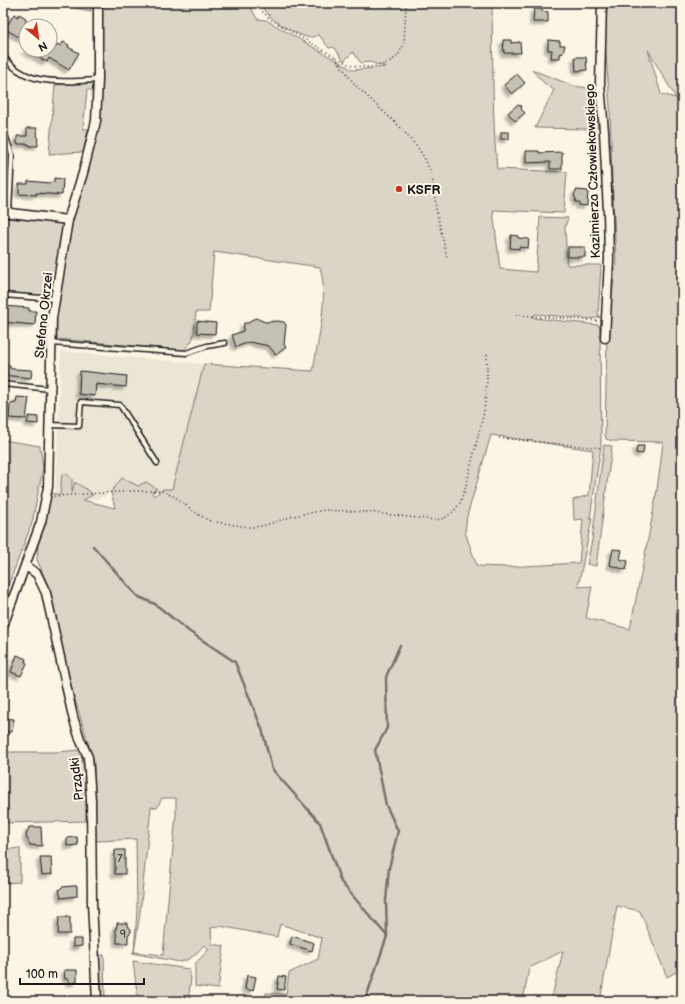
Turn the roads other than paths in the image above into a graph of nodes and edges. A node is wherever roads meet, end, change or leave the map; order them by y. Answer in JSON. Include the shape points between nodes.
{"nodes":[{"id":1,"x":98,"y":3,"type":"edge"},
{"id":2,"x":602,"y":3,"type":"edge"},
{"id":3,"x":3,"y":56,"type":"edge"},
{"id":4,"x":98,"y":80,"type":"junction"},
{"id":5,"x":3,"y":129,"type":"edge"},
{"id":6,"x":6,"y":212,"type":"edge"},
{"id":7,"x":68,"y":220,"type":"junction"},
{"id":8,"x":3,"y":295,"type":"edge"},
{"id":9,"x":55,"y":299,"type":"junction"},
{"id":10,"x":605,"y":338,"type":"dead end"},
{"id":11,"x":51,"y":343,"type":"junction"},
{"id":12,"x":226,"y":343,"type":"dead end"},
{"id":13,"x":3,"y":384,"type":"edge"},
{"id":14,"x":50,"y":389,"type":"junction"},
{"id":15,"x":50,"y":425,"type":"junction"},
{"id":16,"x":157,"y":463,"type":"dead end"},
{"id":17,"x":26,"y":566,"type":"junction"},
{"id":18,"x":3,"y":626,"type":"edge"},
{"id":19,"x":97,"y":1001,"type":"edge"}],
"edges":[{"from":1,"to":4,"type":"street","name":"Stefana Okrzei"},
{"from":2,"to":10,"type":"street","name":"Kazimierza Człowiekowskiego","via":[[600,84],[609,259]]},
{"from":3,"to":4,"type":"lane","via":[[8,63],[33,78],[46,81]]},
{"from":4,"to":7,"type":"street","name":"Stefana Okrzei","via":[[96,121]]},
{"from":5,"to":6,"type":"lane","via":[[12,155]]},
{"from":6,"to":7,"type":"street"},
{"from":7,"to":9,"type":"street","name":"Stefana Okrzei"},
{"from":8,"to":9,"type":"lane"},
{"from":9,"to":11,"type":"street","name":"Stefana Okrzei"},
{"from":11,"to":12,"type":"lane","via":[[186,353]]},
{"from":11,"to":14,"type":"street","name":"Stefana Okrzei"},
{"from":13,"to":14,"type":"lane"},
{"from":14,"to":15,"type":"street","name":"Stefana Okrzei"},
{"from":15,"to":16,"type":"lane","via":[[79,426],[80,402],[120,405]]},
{"from":15,"to":17,"type":"street","name":"Stefana Okrzei","via":[[47,496]]},
{"from":17,"to":18,"type":"street","name":"Stefana Okrzei"},
{"from":17,"to":19,"type":"street","name":"Prządki","via":[[37,574],[46,593],[73,717],[88,757]]}]}
